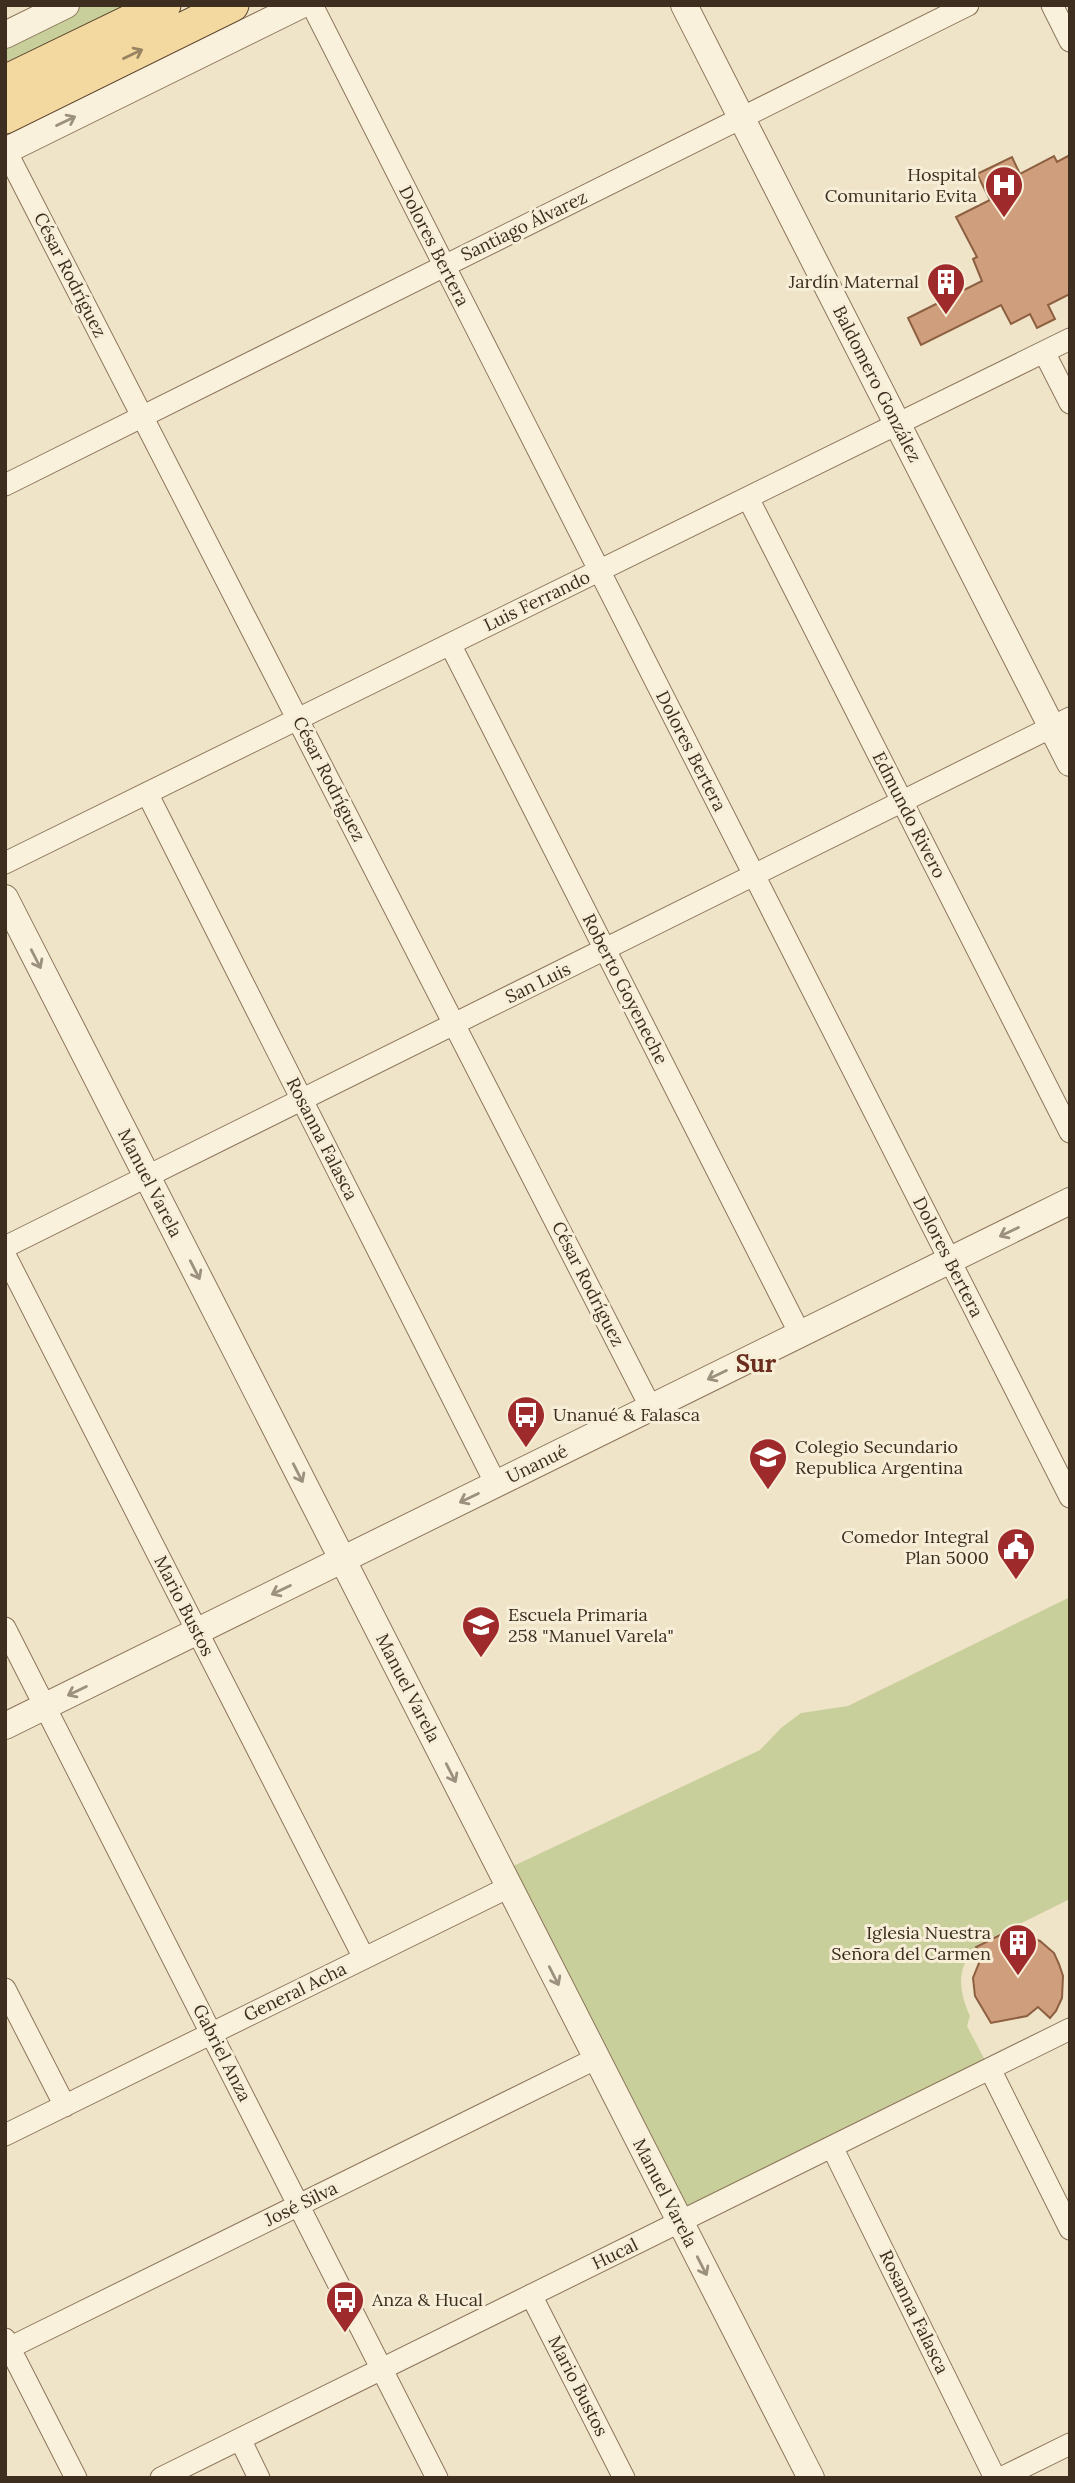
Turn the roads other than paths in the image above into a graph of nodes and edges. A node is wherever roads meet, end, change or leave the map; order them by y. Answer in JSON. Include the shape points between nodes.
{"nodes":[{"id":1,"x":66,"y":5,"type":"edge"},
{"id":2,"x":164,"y":5,"type":"edge"},
{"id":3,"x":232,"y":5,"type":"edge"},
{"id":4,"x":301,"y":5,"type":"edge"},
{"id":5,"x":312,"y":5,"type":"edge"},
{"id":6,"x":684,"y":5,"type":"edge"},
{"id":7,"x":968,"y":5,"type":"edge"},
{"id":8,"x":1052,"y":5,"type":"edge"},
{"id":9,"x":5,"y":35,"type":"edge"},
{"id":10,"x":1070,"y":41,"type":"edge"},
{"id":11,"x":5,"y":82,"type":"edge"},
{"id":12,"x":5,"y":117,"type":"edge"},
{"id":13,"x":742,"y":118,"type":"junction"},
{"id":14,"x":6,"y":151,"type":"edge"},
{"id":15,"x":445,"y":266,"type":"junction"},
{"id":16,"x":1070,"y":339,"type":"edge"},
{"id":17,"x":1044,"y":352,"type":"junction"},
{"id":18,"x":1070,"y":403,"type":"edge"},
{"id":19,"x":142,"y":416,"type":"junction"},
{"id":20,"x":897,"y":424,"type":"junction"},
{"id":21,"x":5,"y":485,"type":"edge"},
{"id":22,"x":748,"y":498,"type":"junction"},
{"id":23,"x":599,"y":571,"type":"junction"},
{"id":24,"x":450,"y":644,"type":"junction"},
{"id":25,"x":298,"y":719,"type":"junction"},
{"id":26,"x":1061,"y":723,"type":"edge"},
{"id":27,"x":1070,"y":763,"type":"edge"},
{"id":28,"x":147,"y":793,"type":"junction"},
{"id":29,"x":902,"y":802,"type":"junction"},
{"id":30,"x":5,"y":863,"type":"edge"},
{"id":31,"x":754,"y":875,"type":"junction"},
{"id":32,"x":5,"y":898,"type":"edge"},
{"id":33,"x":605,"y":949,"type":"junction"},
{"id":34,"x":455,"y":1024,"type":"junction"},
{"id":35,"x":302,"y":1100,"type":"junction"},
{"id":36,"x":1070,"y":1132,"type":"edge"},
{"id":37,"x":147,"y":1177,"type":"junction"},
{"id":38,"x":1070,"y":1201,"type":"edge"},
{"id":39,"x":5,"y":1247,"type":"edge"},
{"id":40,"x":5,"y":1255,"type":"edge"},
{"id":41,"x":950,"y":1261,"type":"junction"},
{"id":42,"x":800,"y":1335,"type":"junction"},
{"id":43,"x":651,"y":1408,"type":"junction"},
{"id":44,"x":496,"y":1484,"type":"junction"},
{"id":45,"x":1070,"y":1497,"type":"edge"},
{"id":46,"x":342,"y":1560,"type":"junction"},
{"id":47,"x":5,"y":1628,"type":"edge"},
{"id":48,"x":197,"y":1632,"type":"junction"},
{"id":49,"x":45,"y":1706,"type":"junction"},
{"id":50,"x":5,"y":1726,"type":"edge"},
{"id":51,"x":509,"y":1886,"type":"junction"},
{"id":52,"x":364,"y":1958,"type":"junction"},
{"id":53,"x":5,"y":1989,"type":"edge"},
{"id":54,"x":1070,"y":2029,"type":"edge"},
{"id":55,"x":212,"y":2034,"type":"junction"},
{"id":56,"x":597,"y":2058,"type":"junction"},
{"id":57,"x":990,"y":2069,"type":"junction"},
{"id":58,"x":65,"y":2106,"type":"junction"},
{"id":59,"x":5,"y":2135,"type":"edge"},
{"id":60,"x":832,"y":2147,"type":"junction"},
{"id":61,"x":299,"y":2205,"type":"junction"},
{"id":62,"x":680,"y":2222,"type":"junction"},
{"id":63,"x":1070,"y":2229,"type":"edge"},
{"id":64,"x":531,"y":2295,"type":"junction"},
{"id":65,"x":7,"y":2346,"type":"edge"},
{"id":66,"x":382,"y":2369,"type":"junction"},
{"id":67,"x":240,"y":2439,"type":"junction"},
{"id":68,"x":1070,"y":2444,"type":"edge"},
{"id":69,"x":76,"y":2478,"type":"edge"},
{"id":70,"x":161,"y":2478,"type":"edge"},
{"id":71,"x":259,"y":2478,"type":"edge"},
{"id":72,"x":437,"y":2478,"type":"edge"},
{"id":73,"x":624,"y":2478,"type":"edge"},
{"id":74,"x":811,"y":2478,"type":"edge"},
{"id":75,"x":995,"y":2478,"type":"edge"},
{"id":76,"x":1002,"y":2478,"type":"edge"}],
"edges":[{"from":1,"to":9,"type":"street"},
{"from":2,"to":11,"type":"main road"},
{"from":12,"to":3,"type":"main road","one_way":true},
{"from":14,"to":4,"type":"street","one_way":true},
{"from":5,"to":15,"type":"street","name":"Dolores Bertera"},
{"from":6,"to":13,"type":"street","name":"Baldomero González"},
{"from":7,"to":13,"type":"street","name":"Santiago Álvarez"},
{"from":8,"to":10,"type":"street"},
{"from":13,"to":15,"type":"street","name":"Santiago Álvarez"},
{"from":13,"to":20,"type":"street","name":"Baldomero González"},
{"from":14,"to":19,"type":"street","name":"César Rodríguez"},
{"from":15,"to":19,"type":"street","name":"Santiago Álvarez"},
{"from":15,"to":23,"type":"street","name":"Dolores Bertera"},
{"from":16,"to":17,"type":"street","name":"Luis Ferrando"},
{"from":17,"to":18,"type":"street"},
{"from":17,"to":20,"type":"street","name":"Luis Ferrando"},
{"from":19,"to":21,"type":"street","name":"Santiago Álvarez"},
{"from":19,"to":25,"type":"street","name":"César Rodríguez"},
{"from":20,"to":22,"type":"street","name":"Luis Ferrando"},
{"from":20,"to":26,"type":"street","name":"Baldomero González"},
{"from":22,"to":23,"type":"street","name":"Luis Ferrando"},
{"from":22,"to":29,"type":"street","name":"Edmundo Rivero"},
{"from":23,"to":24,"type":"street","name":"Luis Ferrando"},
{"from":23,"to":31,"type":"street","name":"Dolores Bertera"},
{"from":24,"to":25,"type":"street","name":"Luis Ferrando"},
{"from":24,"to":33,"type":"street","name":"Roberto Goyeneche"},
{"from":25,"to":28,"type":"street","name":"Luis Ferrando"},
{"from":25,"to":34,"type":"street","name":"César Rodríguez"},
{"from":26,"to":27,"type":"street","name":"Baldomero González"},
{"from":26,"to":29,"type":"street","name":"San Luis"},
{"from":28,"to":30,"type":"street","name":"Luis Ferrando"},
{"from":28,"to":35,"type":"street","name":"Rosanna Falasca"},
{"from":29,"to":31,"type":"street","name":"San Luis"},
{"from":29,"to":36,"type":"street","name":"Edmundo Rivero"},
{"from":31,"to":33,"type":"street","name":"San Luis"},
{"from":31,"to":41,"type":"street","name":"Dolores Bertera"},
{"from":32,"to":37,"type":"street","name":"Manuel Varela","one_way":true},
{"from":33,"to":34,"type":"street","name":"San Luis"},
{"from":33,"to":42,"type":"street","name":"Roberto Goyeneche"},
{"from":34,"to":35,"type":"street","name":"San Luis"},
{"from":34,"to":43,"type":"street","name":"César Rodríguez"},
{"from":35,"to":37,"type":"street","name":"San Luis"},
{"from":35,"to":44,"type":"street","name":"Rosanna Falasca"},
{"from":37,"to":39,"type":"street","name":"San Luis"},
{"from":37,"to":46,"type":"street","name":"Manuel Varela","one_way":true},
{"from":38,"to":41,"type":"street","name":"Unanué","one_way":true},
{"from":40,"to":48,"type":"street","name":"Mario Bustos"},
{"from":41,"to":42,"type":"street","name":"Unanué"},
{"from":41,"to":45,"type":"street","name":"Dolores Bertera"},
{"from":42,"to":43,"type":"street","name":"Unanué","one_way":true},
{"from":43,"to":44,"type":"street","name":"Unanué"},
{"from":44,"to":46,"type":"street","name":"Unanué","one_way":true},
{"from":46,"to":48,"type":"street","name":"Unanué","one_way":true},
{"from":46,"to":51,"type":"street","name":"Manuel Varela","one_way":true},
{"from":47,"to":49,"type":"street","name":"Gabriel Anza"},
{"from":48,"to":49,"type":"street","name":"Unanué","one_way":true},
{"from":48,"to":52,"type":"street","name":"Mario Bustos"},
{"from":49,"to":50,"type":"street","name":"Unanué"},
{"from":49,"to":55,"type":"street","name":"Gabriel Anza"},
{"from":51,"to":52,"type":"street","name":"General Acha"},
{"from":51,"to":56,"type":"street","name":"Manuel Varela","one_way":true},
{"from":52,"to":55,"type":"street","name":"General Acha"},
{"from":53,"to":58,"type":"street"},
{"from":54,"to":57,"type":"street","name":"Hucal"},
{"from":55,"to":58,"type":"street","name":"General Acha"},
{"from":55,"to":61,"type":"street","name":"Gabriel Anza"},
{"from":56,"to":61,"type":"street","name":"José Silva"},
{"from":56,"to":62,"type":"street","name":"Manuel Varela"},
{"from":57,"to":60,"type":"street","name":"Hucal"},
{"from":57,"to":63,"type":"street"},
{"from":58,"to":59,"type":"street","name":"General Acha"},
{"from":60,"to":62,"type":"street","name":"Hucal"},
{"from":60,"to":75,"type":"street","name":"Rosanna Falasca"},
{"from":61,"to":65,"type":"street","name":"José Silva"},
{"from":61,"to":66,"type":"street","name":"Gabriel Anza"},
{"from":62,"to":64,"type":"street","name":"Hucal"},
{"from":62,"to":74,"type":"street","name":"Manuel Varela","one_way":true},
{"from":64,"to":66,"type":"street","name":"Hucal"},
{"from":64,"to":73,"type":"street","name":"Mario Bustos"},
{"from":65,"to":69,"type":"street"},
{"from":66,"to":67,"type":"street","name":"Hucal"},
{"from":66,"to":72,"type":"street","name":"Gabriel Anza"},
{"from":67,"to":70,"type":"street","name":"Hucal"},
{"from":67,"to":71,"type":"street"},
{"from":68,"to":76,"type":"street"}]}
